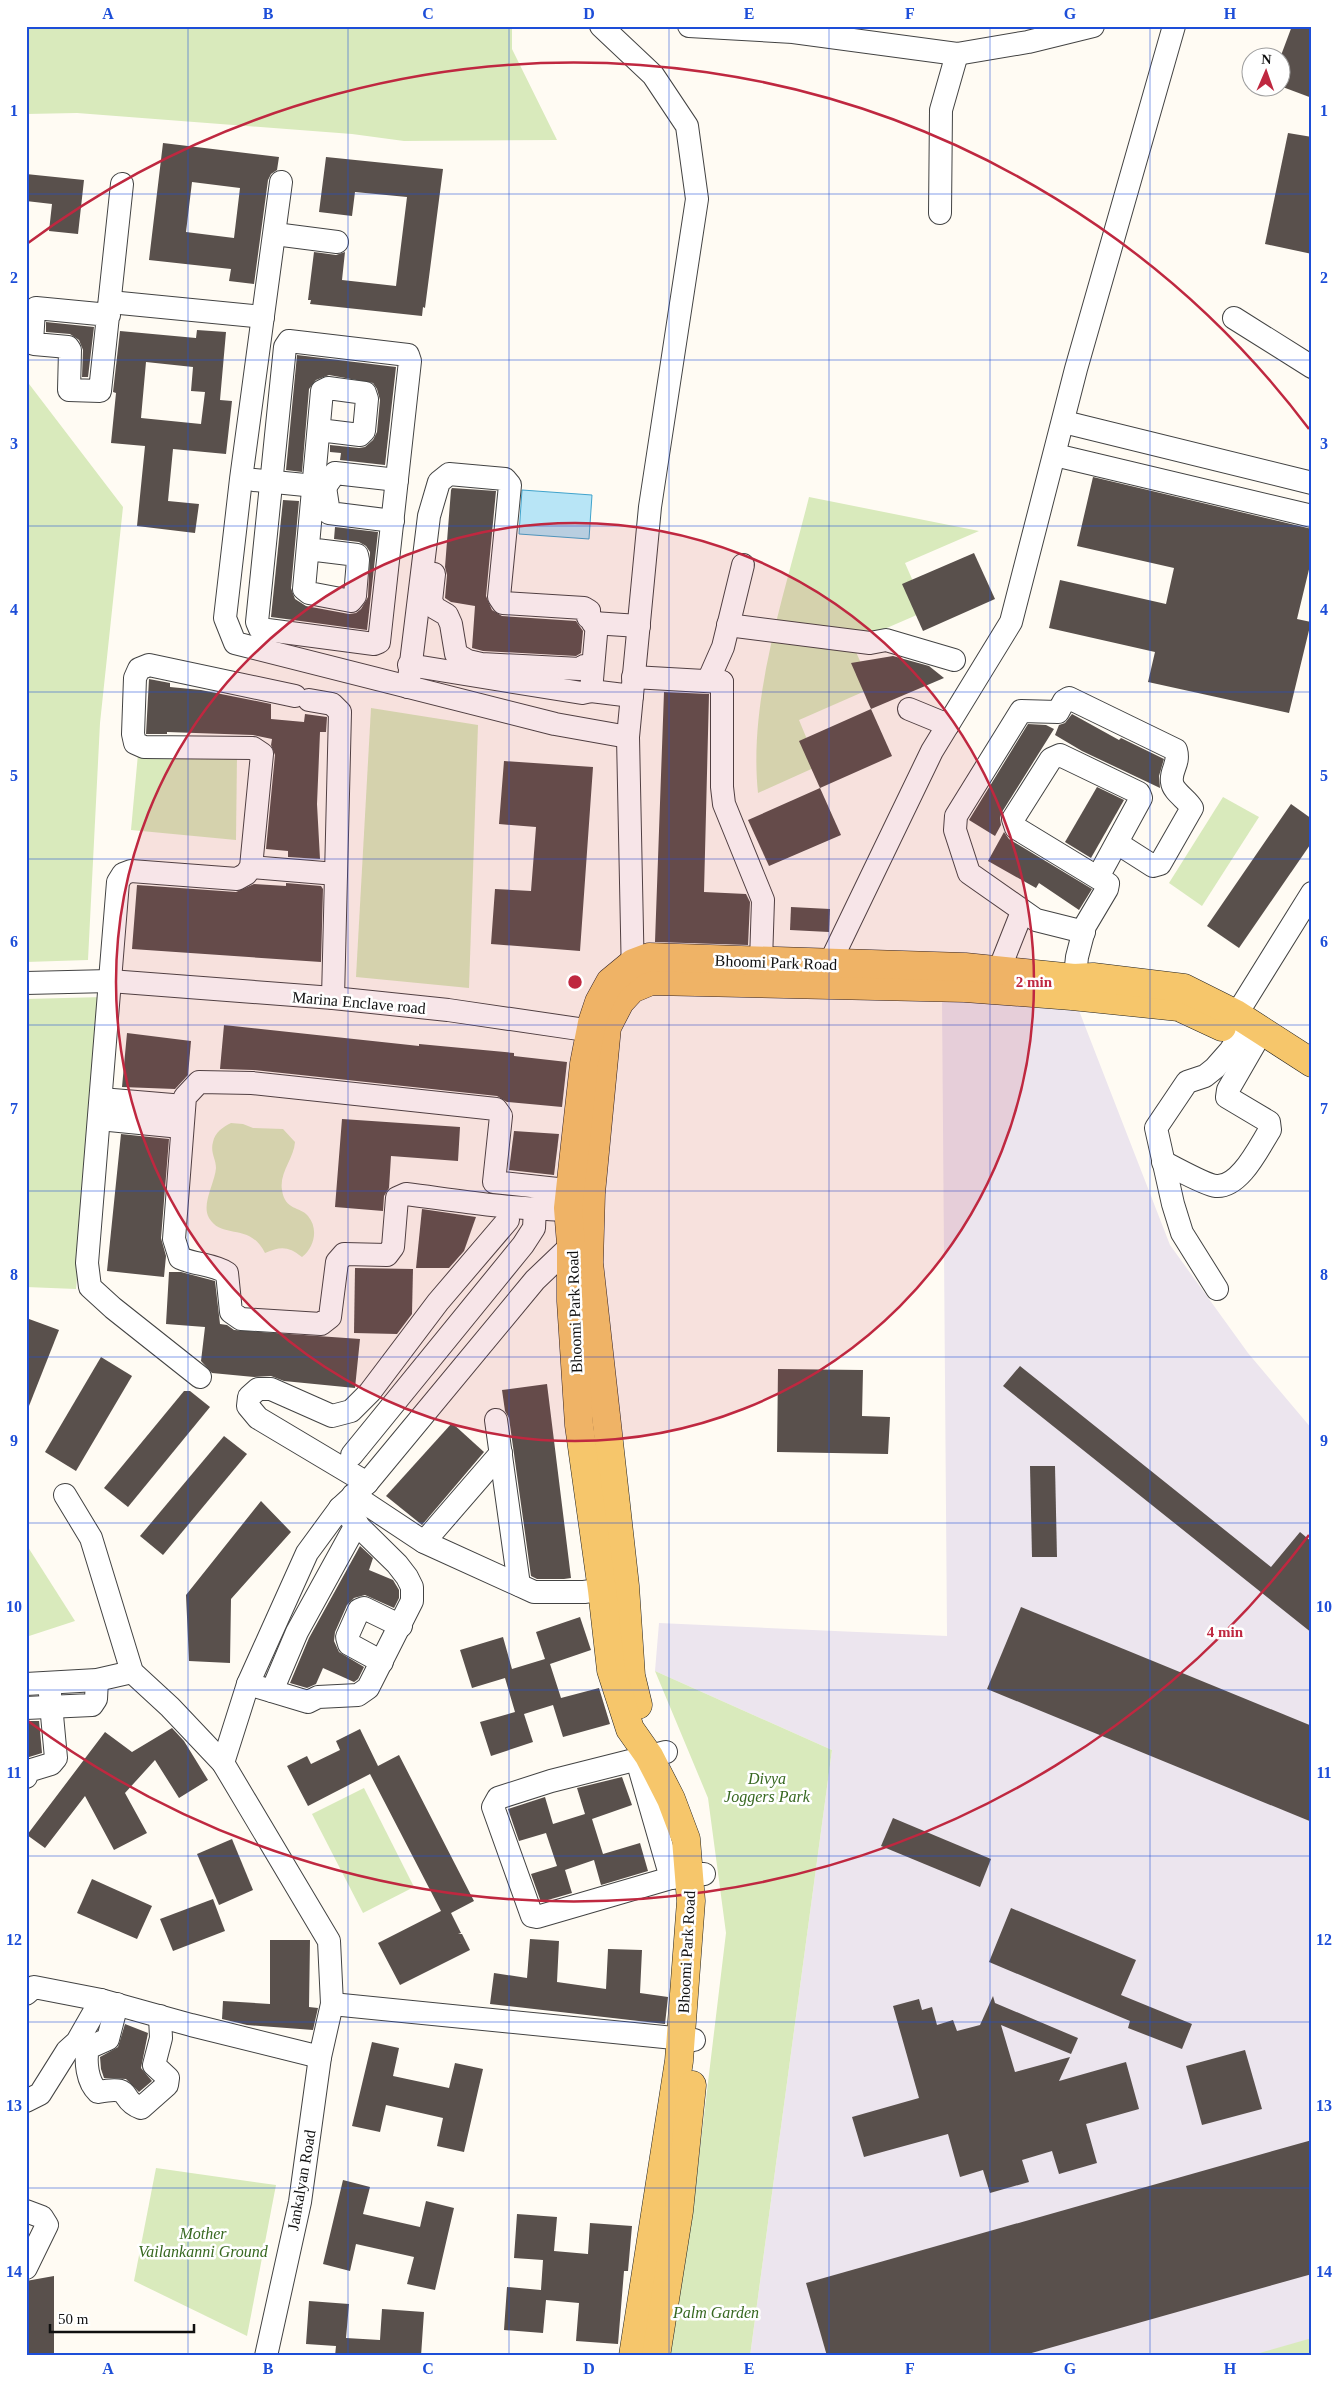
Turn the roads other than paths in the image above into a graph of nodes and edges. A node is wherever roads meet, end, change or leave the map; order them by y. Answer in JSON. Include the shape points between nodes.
{"nodes":[{"id":1,"x":627,"y":26,"type":"edge"},
{"id":2,"x":689,"y":26,"type":"edge"},
{"id":3,"x":1093,"y":26,"type":"edge"},
{"id":4,"x":1174,"y":26,"type":"edge"},
{"id":5,"x":603,"y":29,"type":"edge"},
{"id":6,"x":957,"y":54,"type":"junction"},
{"id":7,"x":281,"y":182,"type":"dead end"},
{"id":8,"x":122,"y":184,"type":"dead end"},
{"id":9,"x":940,"y":213,"type":"dead end"},
{"id":10,"x":274,"y":234,"type":"junction"},
{"id":11,"x":338,"y":242,"type":"dead end"},
{"id":12,"x":109,"y":309,"type":"junction"},
{"id":13,"x":263,"y":317,"type":"junction"},
{"id":14,"x":1234,"y":318,"type":"dead end"},
{"id":15,"x":1312,"y":367,"type":"edge"},
{"id":16,"x":1069,"y":423,"type":"junction"},
{"id":17,"x":319,"y":430,"type":"dead end"},
{"id":18,"x":1061,"y":457,"type":"junction"},
{"id":19,"x":241,"y":479,"type":"junction"},
{"id":20,"x":397,"y":480,"type":"junction"},
{"id":21,"x":270,"y":482,"type":"junction"},
{"id":22,"x":1312,"y":483,"type":"edge"},
{"id":23,"x":320,"y":487,"type":"junction"},
{"id":24,"x":440,"y":515,"type":"dead end"},
{"id":25,"x":1312,"y":516,"type":"edge"},
{"id":26,"x":393,"y":521,"type":"junction"},
{"id":27,"x":308,"y":549,"type":"dead end"},
{"id":28,"x":743,"y":565,"type":"dead end"},
{"id":29,"x":593,"y":621,"type":"junction"},
{"id":30,"x":728,"y":625,"type":"junction"},
{"id":31,"x":639,"y":626,"type":"junction"},
{"id":32,"x":954,"y":660,"type":"dead end"},
{"id":33,"x":409,"y":665,"type":"junction"},
{"id":34,"x":584,"y":666,"type":"dead end"},
{"id":35,"x":722,"y":682,"type":"junction"},
{"id":36,"x":633,"y":686,"type":"junction"},
{"id":37,"x":408,"y":687,"type":"junction"},
{"id":38,"x":591,"y":691,"type":"junction"},
{"id":39,"x":909,"y":709,"type":"dead end"},
{"id":40,"x":948,"y":725,"type":"junction"},
{"id":41,"x":628,"y":738,"type":"junction"},
{"id":42,"x":1117,"y":843,"type":"junction"},
{"id":43,"x":251,"y":867,"type":"junction"},
{"id":44,"x":336,"y":874,"type":"junction"},
{"id":45,"x":1098,"y":877,"type":"junction"},
{"id":46,"x":1312,"y":893,"type":"edge"},
{"id":47,"x":1022,"y":912,"type":"junction"},
{"id":48,"x":1084,"y":932,"type":"junction"},
{"id":49,"x":761,"y":961,"type":"junction"},
{"id":50,"x":824,"y":974,"type":"junction"},
{"id":51,"x":633,"y":976,"type":"junction"},
{"id":52,"x":998,"y":980,"type":"junction"},
{"id":53,"x":110,"y":981,"type":"junction"},
{"id":54,"x":26,"y":983,"type":"edge"},
{"id":55,"x":1073,"y":987,"type":"junction"},
{"id":56,"x":333,"y":998,"type":"junction"},
{"id":57,"x":1245,"y":1029,"type":"junction"},
{"id":58,"x":601,"y":1030,"type":"junction"},
{"id":59,"x":1310,"y":1072,"type":"edge"},
{"id":60,"x":1188,"y":1082,"type":"junction"},
{"id":61,"x":1228,"y":1097,"type":"junction"},
{"id":62,"x":100,"y":1109,"type":"junction"},
{"id":63,"x":183,"y":1117,"type":"junction"},
{"id":64,"x":1163,"y":1162,"type":"junction"},
{"id":65,"x":494,"y":1182,"type":"junction"},
{"id":66,"x":490,"y":1205,"type":"junction"},
{"id":67,"x":535,"y":1208,"type":"junction"},
{"id":68,"x":580,"y":1212,"type":"junction"},
{"id":69,"x":508,"y":1220,"type":"dead end"},
{"id":70,"x":1217,"y":1289,"type":"dead end"},
{"id":71,"x":200,"y":1377,"type":"dead end"},
{"id":72,"x":496,"y":1420,"type":"dead end"},
{"id":73,"x":501,"y":1454,"type":"junction"},
{"id":74,"x":359,"y":1489,"type":"junction"},
{"id":75,"x":65,"y":1495,"type":"dead end"},
{"id":76,"x":357,"y":1524,"type":"junction"},
{"id":77,"x":424,"y":1542,"type":"junction"},
{"id":78,"x":519,"y":1585,"type":"junction"},
{"id":79,"x":614,"y":1588,"type":"junction"},
{"id":80,"x":401,"y":1626,"type":"junction"},
{"id":81,"x":382,"y":1662,"type":"junction"},
{"id":82,"x":132,"y":1672,"type":"junction"},
{"id":83,"x":96,"y":1680,"type":"junction"},
{"id":84,"x":43,"y":1683,"type":"edge"},
{"id":85,"x":248,"y":1684,"type":"junction"},
{"id":86,"x":272,"y":1691,"type":"junction"},
{"id":87,"x":45,"y":1707,"type":"edge"},
{"id":88,"x":651,"y":1756,"type":"junction"},
{"id":89,"x":223,"y":1763,"type":"junction"},
{"id":90,"x":26,"y":1777,"type":"edge"},
{"id":91,"x":688,"y":1876,"type":"junction"},
{"id":92,"x":26,"y":1994,"type":"edge"},
{"id":93,"x":109,"y":2002,"type":"junction"},
{"id":94,"x":332,"y":2004,"type":"junction"},
{"id":95,"x":160,"y":2016,"type":"junction"},
{"id":96,"x":687,"y":2039,"type":"junction"},
{"id":97,"x":320,"y":2057,"type":"junction"},
{"id":98,"x":26,"y":2101,"type":"edge"},
{"id":99,"x":26,"y":2211,"type":"edge"},
{"id":100,"x":26,"y":2268,"type":"edge"},
{"id":101,"x":657,"y":2279,"type":"junction"},
{"id":102,"x":266,"y":2356,"type":"edge"},
{"id":103,"x":634,"y":2356,"type":"edge"},
{"id":104,"x":656,"y":2356,"type":"edge"}],
"edges":[{"from":1,"to":5,"type":"street"},
{"from":2,"to":6,"type":"street","via":[[793,32]]},
{"from":3,"to":6,"type":"street","via":[[1028,42]]},
{"from":4,"to":16,"type":"street","via":[[1076,369]]},
{"from":5,"to":31,"type":"street","via":[[653,75],[687,126],[697,198],[650,507]]},
{"from":6,"to":9,"type":"street","via":[[941,110]]},
{"from":7,"to":10,"type":"street"},
{"from":8,"to":12,"type":"street"},
{"from":10,"to":11,"type":"street"},
{"from":10,"to":13,"type":"street"},
{"from":12,"to":12,"type":"street","via":[[100,391],[69,390],[70,350],[68,347],[32,342],[34,310]]},
{"from":12,"to":13,"type":"street"},
{"from":13,"to":19,"type":"street"},
{"from":14,"to":15,"type":"street"},
{"from":16,"to":18,"type":"street"},
{"from":16,"to":22,"type":"street"},
{"from":17,"to":23,"type":"street"},
{"from":18,"to":25,"type":"street"},
{"from":18,"to":40,"type":"street","via":[[1011,622]]},
{"from":19,"to":21,"type":"street"},
{"from":19,"to":37,"type":"street","via":[[225,618],[235,643]]},
{"from":20,"to":21,"type":"street","via":[[410,361],[408,355],[289,341]]},
{"from":20,"to":23,"type":"street","via":[[335,473]]},
{"from":20,"to":26,"type":"street"},
{"from":21,"to":23,"type":"street"},
{"from":21,"to":26,"type":"street","via":[[257,622],[260,629],[374,644],[379,642]]},
{"from":23,"to":26,"type":"street","via":[[329,513]]},
{"from":23,"to":27,"type":"street"},
{"from":24,"to":34,"type":"street","via":[[431,601],[435,608],[447,615],[456,654],[481,664],[580,669]]},
{"from":28,"to":30,"type":"street"},
{"from":29,"to":31,"type":"street"},
{"from":29,"to":33,"type":"street","via":[[584,608],[503,603],[498,597],[510,485],[505,479],[449,474],[439,482],[428,516]]},
{"from":29,"to":38,"type":"street"},
{"from":30,"to":32,"type":"street","via":[[870,644],[886,640]]},
{"from":30,"to":35,"type":"street","via":[[723,647]]},
{"from":31,"to":36,"type":"street"},
{"from":33,"to":37,"type":"street"},
{"from":33,"to":38,"type":"street","via":[[582,693]]},
{"from":35,"to":36,"type":"street"},
{"from":35,"to":49,"type":"street","via":[[724,804],[763,900]]},
{"from":36,"to":38,"type":"street"},
{"from":36,"to":41,"type":"street"},
{"from":37,"to":41,"type":"street","via":[[555,724]]},
{"from":39,"to":40,"type":"street"},
{"from":40,"to":50,"type":"street","via":[[932,751]]},
{"from":41,"to":51,"type":"street"},
{"from":42,"to":45,"type":"street"},
{"from":42,"to":45,"type":"street","via":[[1141,798],[1139,793],[1060,755],[1051,759],[1013,819],[1016,828]]},
{"from":42,"to":47,"type":"street","via":[[1153,866],[1160,864],[1192,808],[1173,787],[1171,780],[1179,759],[1176,750],[1069,698],[1058,712],[1021,711],[956,816],[954,830],[969,873]]},
{"from":43,"to":44,"type":"street"},
{"from":43,"to":44,"type":"street","via":[[262,754],[253,748],[144,747],[135,743],[135,678],[139,669],[149,665],[332,704],[340,712]]},
{"from":43,"to":53,"type":"street","via":[[237,879],[123,874],[118,882]]},
{"from":44,"to":56,"type":"street"},
{"from":45,"to":48,"type":"street","via":[[1108,884],[1107,889]]},
{"from":46,"to":57,"type":"street"},
{"from":47,"to":48,"type":"street","via":[[1036,920]]},
{"from":47,"to":52,"type":"street"},
{"from":48,"to":55,"type":"street"},
{"from":49,"to":50,"type":"main road","name":"Bhoomi Park Road"},
{"from":49,"to":51,"type":"main road","name":"Bhoomi Park Road","via":[[649,957]]},
{"from":50,"to":51,"type":"main road","name":"Bhoomi Park Road","via":[[651,981]]},
{"from":50,"to":52,"type":"main road","name":"Bhoomi Park Road"},
{"from":51,"to":58,"type":"main road","name":"Bhoomi Park Road","via":[[610,982],[599,1002]]},
{"from":52,"to":55,"type":"main road","name":"Bhoomi Park Road"},
{"from":53,"to":54,"type":"street","name":"Marina Enclave road"},
{"from":53,"to":56,"type":"street","name":"Marina Enclave road"},
{"from":53,"to":62,"type":"street"},
{"from":55,"to":57,"type":"main road","name":"Bhoomi Park Road","via":[[1093,977],[1184,988]]},
{"from":56,"to":58,"type":"street","name":"Marina Enclave road"},
{"from":57,"to":59,"type":"main road","name":"Bhoomi Park Road"},
{"from":57,"to":60,"type":"street","via":[[1215,1068]]},
{"from":57,"to":61,"type":"street"},
{"from":58,"to":68,"type":"main road","name":"Bhoomi Park Road"},
{"from":60,"to":61,"type":"street","via":[[1201,1091]]},
{"from":60,"to":64,"type":"street","via":[[1156,1128]]},
{"from":61,"to":64,"type":"street","via":[[1269,1122],[1270,1130],[1244,1170],[1228,1185],[1215,1186]]},
{"from":62,"to":63,"type":"street"},
{"from":62,"to":71,"type":"street","via":[[87,1263],[90,1287]]},
{"from":63,"to":65,"type":"street","via":[[185,1097],[199,1082],[252,1083],[496,1109],[501,1116]]},
{"from":63,"to":66,"type":"street","via":[[174,1239],[180,1258],[193,1264],[217,1267],[227,1273],[231,1312],[241,1319],[321,1324],[330,1317],[337,1262],[344,1254],[387,1255],[393,1247],[397,1198],[406,1194]]},
{"from":64,"to":70,"type":"street","via":[[1182,1233]]},
{"from":65,"to":66,"type":"street"},
{"from":65,"to":68,"type":"street"},
{"from":66,"to":67,"type":"street"},
{"from":67,"to":68,"type":"street"},
{"from":67,"to":74,"type":"street","via":[[534,1228],[523,1245],[349,1453]]},
{"from":68,"to":74,"type":"street","via":[[535,1280]]},
{"from":68,"to":79,"type":"main road","name":"Bhoomi Park Road","via":[[592,1293]]},
{"from":69,"to":74,"type":"street","via":[[438,1302],[370,1392],[351,1411],[332,1416],[271,1389],[258,1389],[249,1397],[248,1406],[258,1418]]},
{"from":72,"to":73,"type":"street"},
{"from":73,"to":77,"type":"street"},
{"from":73,"to":78,"type":"street"},
{"from":74,"to":76,"type":"street"},
{"from":74,"to":77,"type":"street"},
{"from":74,"to":85,"type":"street","via":[[307,1553]]},
{"from":75,"to":82,"type":"street","via":[[91,1538]]},
{"from":76,"to":80,"type":"street","via":[[397,1564],[412,1588],[412,1601]]},
{"from":76,"to":86,"type":"street","via":[[297,1632]]},
{"from":77,"to":78,"type":"street"},
{"from":78,"to":79,"type":"street","via":[[534,1592]]},
{"from":79,"to":88,"type":"main road","name":"Bhoomi Park Road","via":[[620,1668],[639,1707]]},
{"from":80,"to":81,"type":"street"},
{"from":80,"to":81,"type":"street","via":[[364,1608],[359,1610],[347,1637],[349,1644]]},
{"from":81,"to":86,"type":"street","via":[[368,1688],[358,1695],[318,1697],[308,1702]]},
{"from":82,"to":83,"type":"street"},
{"from":82,"to":89,"type":"street","name":"Jankalyan Road","via":[[170,1706]]},
{"from":83,"to":84,"type":"street"},
{"from":83,"to":87,"type":"street","via":[[96,1699],[92,1705]]},
{"from":84,"to":87,"type":"street"},
{"from":84,"to":87,"type":"street"},
{"from":85,"to":86,"type":"street"},
{"from":85,"to":89,"type":"street"},
{"from":87,"to":90,"type":"street","via":[[56,1758],[51,1764],[28,1771]]},
{"from":88,"to":91,"type":"street"},
{"from":88,"to":91,"type":"main road","name":"Bhoomi Park Road","via":[[699,1825],[693,1838]]},
{"from":88,"to":91,"type":"street","via":[[498,1798],[493,1807],[532,1916]]},
{"from":89,"to":94,"type":"street","name":"Jankalyan Road","via":[[329,1941]]},
{"from":91,"to":96,"type":"main road","name":"Bhoomi Park Road","via":[[693,1960]]},
{"from":92,"to":93,"type":"street","via":[[34,1987]]},
{"from":93,"to":95,"type":"street"},
{"from":93,"to":95,"type":"street","via":[[108,2039],[88,2048],[86,2057],[92,2086],[98,2092],[122,2091],[135,2106],[141,2108],[167,2085],[168,2078],[154,2065],[161,2038]]},
{"from":93,"to":98,"type":"street","via":[[67,2051],[40,2094]]},
{"from":94,"to":96,"type":"street"},
{"from":94,"to":97,"type":"street","name":"Jankalyan Road"},
{"from":95,"to":97,"type":"street"},
{"from":96,"to":101,"type":"main road","name":"Bhoomi Park Road","via":[[692,2098]]},
{"from":97,"to":102,"type":"street","name":"Jankalyan Road","via":[[300,2202]]},
{"from":99,"to":100,"type":"street","via":[[42,2217],[47,2225]]},
{"from":101,"to":103,"type":"main road"},
{"from":101,"to":104,"type":"main road"}]}
